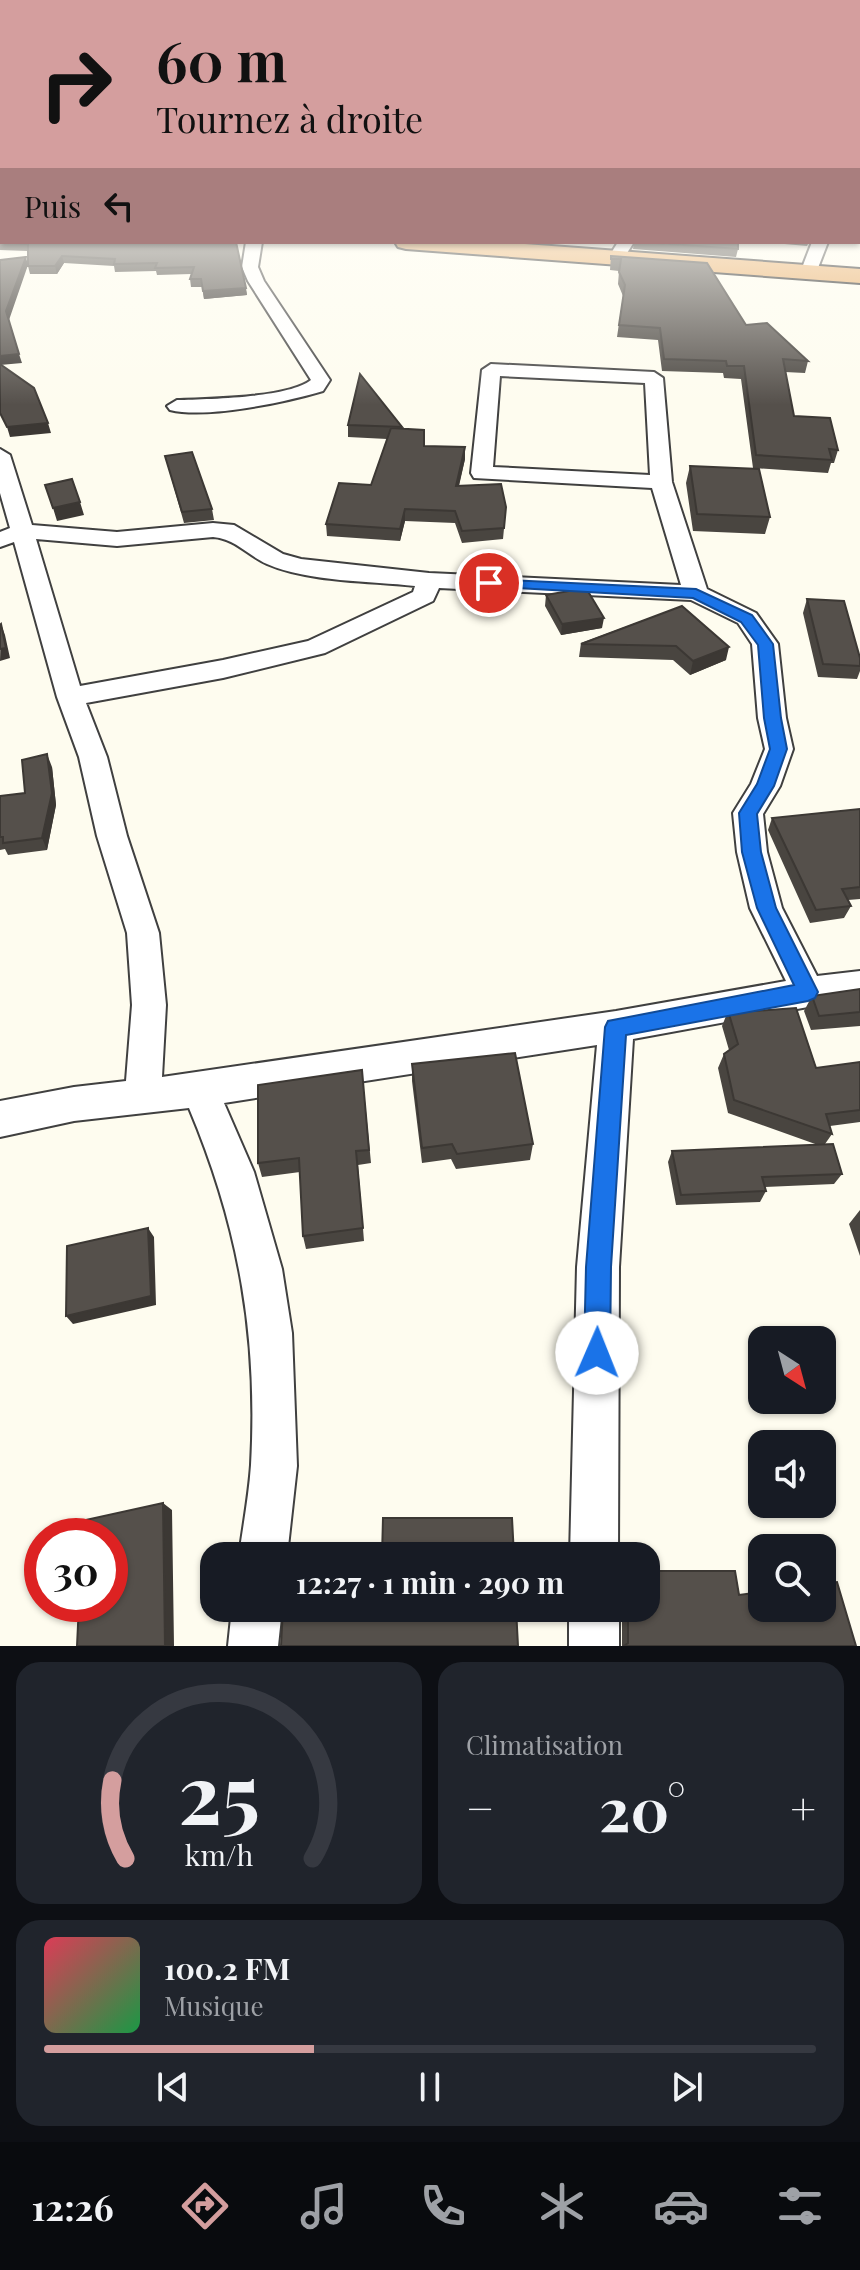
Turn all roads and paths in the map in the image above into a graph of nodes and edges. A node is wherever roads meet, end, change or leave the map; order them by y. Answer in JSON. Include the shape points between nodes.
{"nodes":[{"id":1,"x":253,"y":251,"type":"edge"},
{"id":2,"x":628,"y":251,"type":"edge"},
{"id":3,"x":817,"y":251,"type":"edge"},
{"id":4,"x":808,"y":273,"type":"junction"},
{"id":5,"x":860,"y":276,"type":"edge"},
{"id":6,"x":177,"y":406,"type":"dead end"},
{"id":7,"x":0,"y":455,"type":"edge"},
{"id":8,"x":661,"y":482,"type":"junction"},
{"id":9,"x":11,"y":536,"type":"edge"},
{"id":10,"x":429,"y":580,"type":"junction"},
{"id":11,"x":696,"y":593,"type":"junction"},
{"id":12,"x":70,"y":697,"type":"junction"},
{"id":13,"x":860,"y":986,"type":"edge"},
{"id":14,"x":808,"y":992,"type":"junction"},
{"id":15,"x":616,"y":1027,"type":"junction"},
{"id":16,"x":200,"y":1090,"type":"junction"},
{"id":17,"x":143,"y":1097,"type":"junction"},
{"id":18,"x":0,"y":1119,"type":"edge"},
{"id":19,"x":265,"y":1542,"type":"edge"},
{"id":20,"x":594,"y":1542,"type":"edge"},
{"id":21,"x":256,"y":1622,"type":"edge"},
{"id":22,"x":594,"y":1622,"type":"edge"},
{"id":23,"x":253,"y":1646,"type":"edge"},
{"id":24,"x":594,"y":1646,"type":"edge"}],
"edges":[{"from":1,"to":6,"type":"street","via":[[250,267],[256,281],[321,380],[301,393]]},
{"from":2,"to":4,"type":"highway"},
{"from":3,"to":4,"type":"street"},
{"from":4,"to":5,"type":"highway"},
{"from":7,"to":9,"type":"street"},
{"from":8,"to":8,"type":"street","via":[[482,473],[491,370],[654,378]]},
{"from":8,"to":11,"type":"street"},
{"from":9,"to":10,"type":"street","via":[[117,539],[234,532],[275,559],[300,566]]},
{"from":9,"to":12,"type":"street"},
{"from":10,"to":11,"type":"street"},
{"from":10,"to":12,"type":"street","via":[[424,596],[316,647]]},
{"from":11,"to":14,"type":"street","via":[[747,618],[765,644],[779,749],[748,813],[752,852],[766,908]]},
{"from":12,"to":17,"type":"street","via":[[93,757],[143,933],[149,1005]]},
{"from":13,"to":14,"type":"street"},
{"from":14,"to":15,"type":"street"},
{"from":15,"to":16,"type":"street"},
{"from":15,"to":20,"type":"street","via":[[598,1267]]},
{"from":16,"to":17,"type":"street"},
{"from":16,"to":19,"type":"street","via":[[235,1172],[261,1269],[271,1333],[274,1466]]},
{"from":17,"to":18,"type":"street"},
{"from":21,"to":23,"type":"street"},
{"from":22,"to":24,"type":"street"}]}
